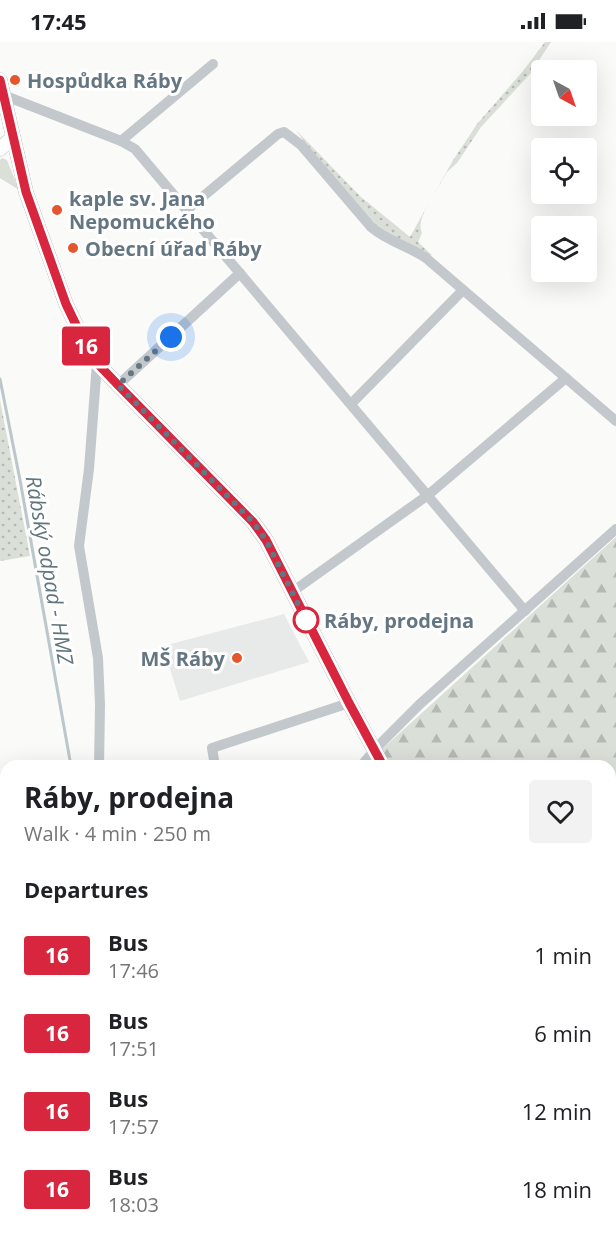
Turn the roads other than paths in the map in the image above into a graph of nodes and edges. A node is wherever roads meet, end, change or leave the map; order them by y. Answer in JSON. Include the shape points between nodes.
{"nodes":[{"id":1,"x":213,"y":64,"type":"dead end"},
{"id":2,"x":0,"y":80,"type":"edge"},
{"id":3,"x":3,"y":94,"type":"junction"},
{"id":4,"x":12,"y":138,"type":"junction"},
{"id":5,"x":121,"y":141,"type":"junction"},
{"id":6,"x":0,"y":148,"type":"edge"},
{"id":7,"x":188,"y":209,"type":"junction"},
{"id":8,"x":240,"y":273,"type":"junction"},
{"id":9,"x":463,"y":290,"type":"junction"},
{"id":10,"x":97,"y":363,"type":"junction"},
{"id":11,"x":566,"y":378,"type":"junction"},
{"id":12,"x":118,"y":385,"type":"junction"},
{"id":13,"x":351,"y":404,"type":"junction"},
{"id":14,"x":616,"y":421,"type":"edge"},
{"id":15,"x":428,"y":495,"type":"junction"},
{"id":16,"x":616,"y":529,"type":"edge"},
{"id":17,"x":292,"y":592,"type":"junction"},
{"id":18,"x":525,"y":611,"type":"junction"},
{"id":19,"x":349,"y":703,"type":"junction"},
{"id":20,"x":374,"y":752,"type":"junction"},
{"id":21,"x":99,"y":760,"type":"edge"},
{"id":22,"x":214,"y":760,"type":"edge"},
{"id":23,"x":367,"y":760,"type":"edge"},
{"id":24,"x":379,"y":760,"type":"edge"}],
"edges":[{"from":1,"to":5,"type":"street"},
{"from":2,"to":3,"type":"street"},
{"from":3,"to":4,"type":"street"},
{"from":3,"to":5,"type":"street"},
{"from":4,"to":6,"type":"street"},
{"from":4,"to":10,"type":"street","via":[[26,192],[66,304]]},
{"from":5,"to":7,"type":"street","via":[[135,148]]},
{"from":7,"to":8,"type":"street"},
{"from":7,"to":9,"type":"street","via":[[284,132],[302,145],[381,236],[413,249]]},
{"from":8,"to":12,"type":"street"},
{"from":8,"to":13,"type":"street"},
{"from":9,"to":11,"type":"street"},
{"from":9,"to":13,"type":"street"},
{"from":10,"to":12,"type":"street"},
{"from":10,"to":21,"type":"street","via":[[79,546],[98,658]]},
{"from":11,"to":14,"type":"street"},
{"from":11,"to":15,"type":"street"},
{"from":12,"to":17,"type":"street","via":[[253,522]]},
{"from":13,"to":15,"type":"street"},
{"from":15,"to":17,"type":"street"},
{"from":15,"to":18,"type":"street"},
{"from":16,"to":18,"type":"street"},
{"from":17,"to":19,"type":"street"},
{"from":18,"to":20,"type":"street","via":[[420,704]]},
{"from":19,"to":20,"type":"street"},
{"from":19,"to":22,"type":"street","via":[[212,748]]},
{"from":20,"to":23,"type":"street"},
{"from":20,"to":24,"type":"street"}]}
